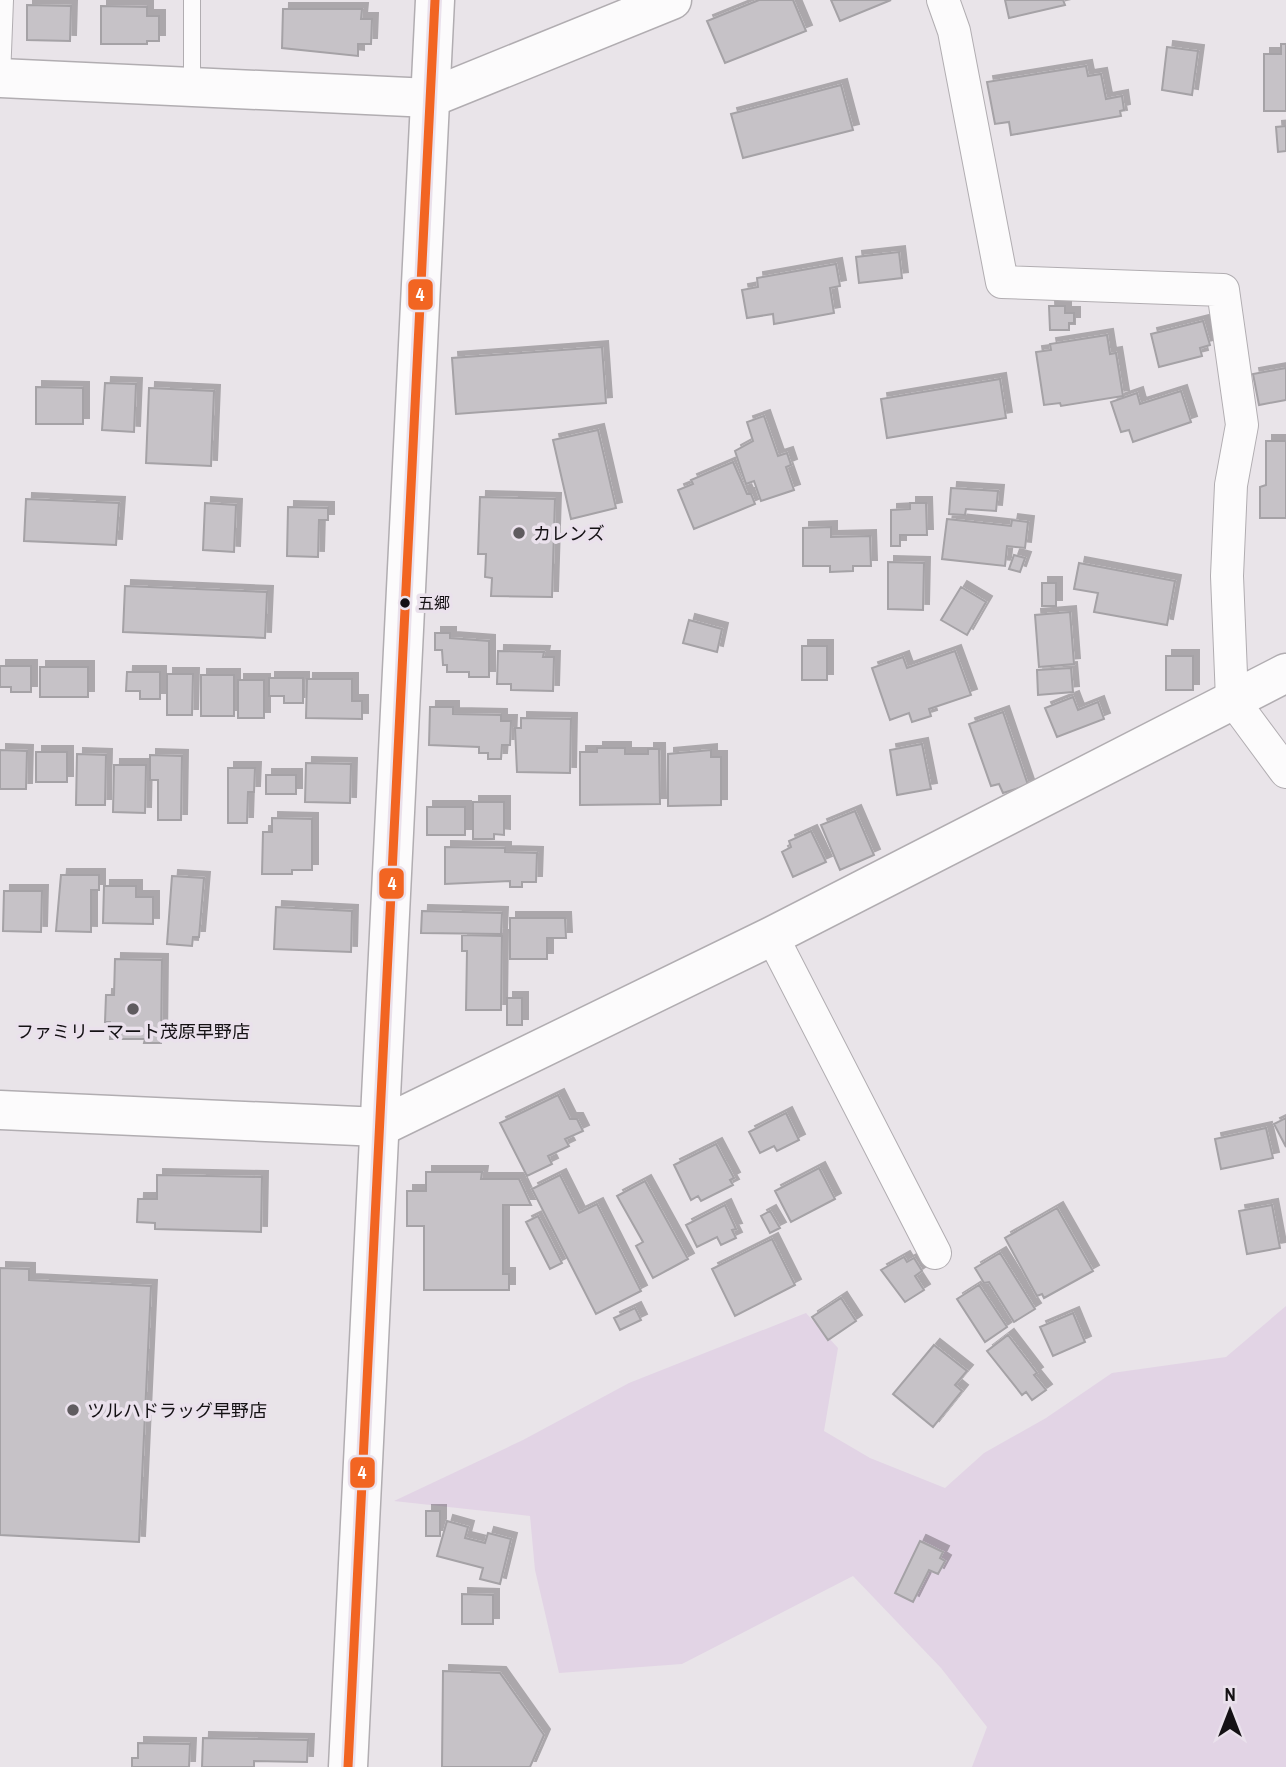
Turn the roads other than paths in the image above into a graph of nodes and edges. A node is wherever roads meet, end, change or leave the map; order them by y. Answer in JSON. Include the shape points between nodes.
{"nodes":[{"id":1,"x":5,"y":0,"type":"edge"},
{"id":2,"x":192,"y":0,"type":"edge"},
{"id":3,"x":435,"y":0,"type":"edge"},
{"id":4,"x":671,"y":0,"type":"edge"},
{"id":5,"x":943,"y":0,"type":"edge"},
{"id":6,"x":1,"y":78,"type":"edge"},
{"id":7,"x":192,"y":87,"type":"junction"},
{"id":8,"x":430,"y":98,"type":"junction"},
{"id":9,"x":1286,"y":673,"type":"edge"},
{"id":10,"x":1232,"y":699,"type":"junction"},
{"id":11,"x":1286,"y":772,"type":"edge"},
{"id":12,"x":772,"y":936,"type":"junction"},
{"id":13,"x":0,"y":1110,"type":"edge"},
{"id":14,"x":380,"y":1127,"type":"junction"},
{"id":15,"x":935,"y":1253,"type":"dead end"},
{"id":16,"x":348,"y":1767,"type":"edge"}],
"edges":[{"from":1,"to":6,"type":"lane"},
{"from":2,"to":7,"type":"lane"},
{"from":3,"to":8,"type":"street"},
{"from":4,"to":8,"type":"street"},
{"from":5,"to":10,"type":"street","via":[[954,31],[1002,282],[1223,290],[1242,425],[1231,485],[1227,576]]},
{"from":6,"to":7,"type":"street"},
{"from":7,"to":8,"type":"street"},
{"from":8,"to":14,"type":"street"},
{"from":9,"to":10,"type":"street"},
{"from":10,"to":11,"type":"street"},
{"from":10,"to":12,"type":"street"},
{"from":12,"to":14,"type":"street"},
{"from":12,"to":15,"type":"street"},
{"from":13,"to":14,"type":"street"},
{"from":14,"to":16,"type":"street"}]}
